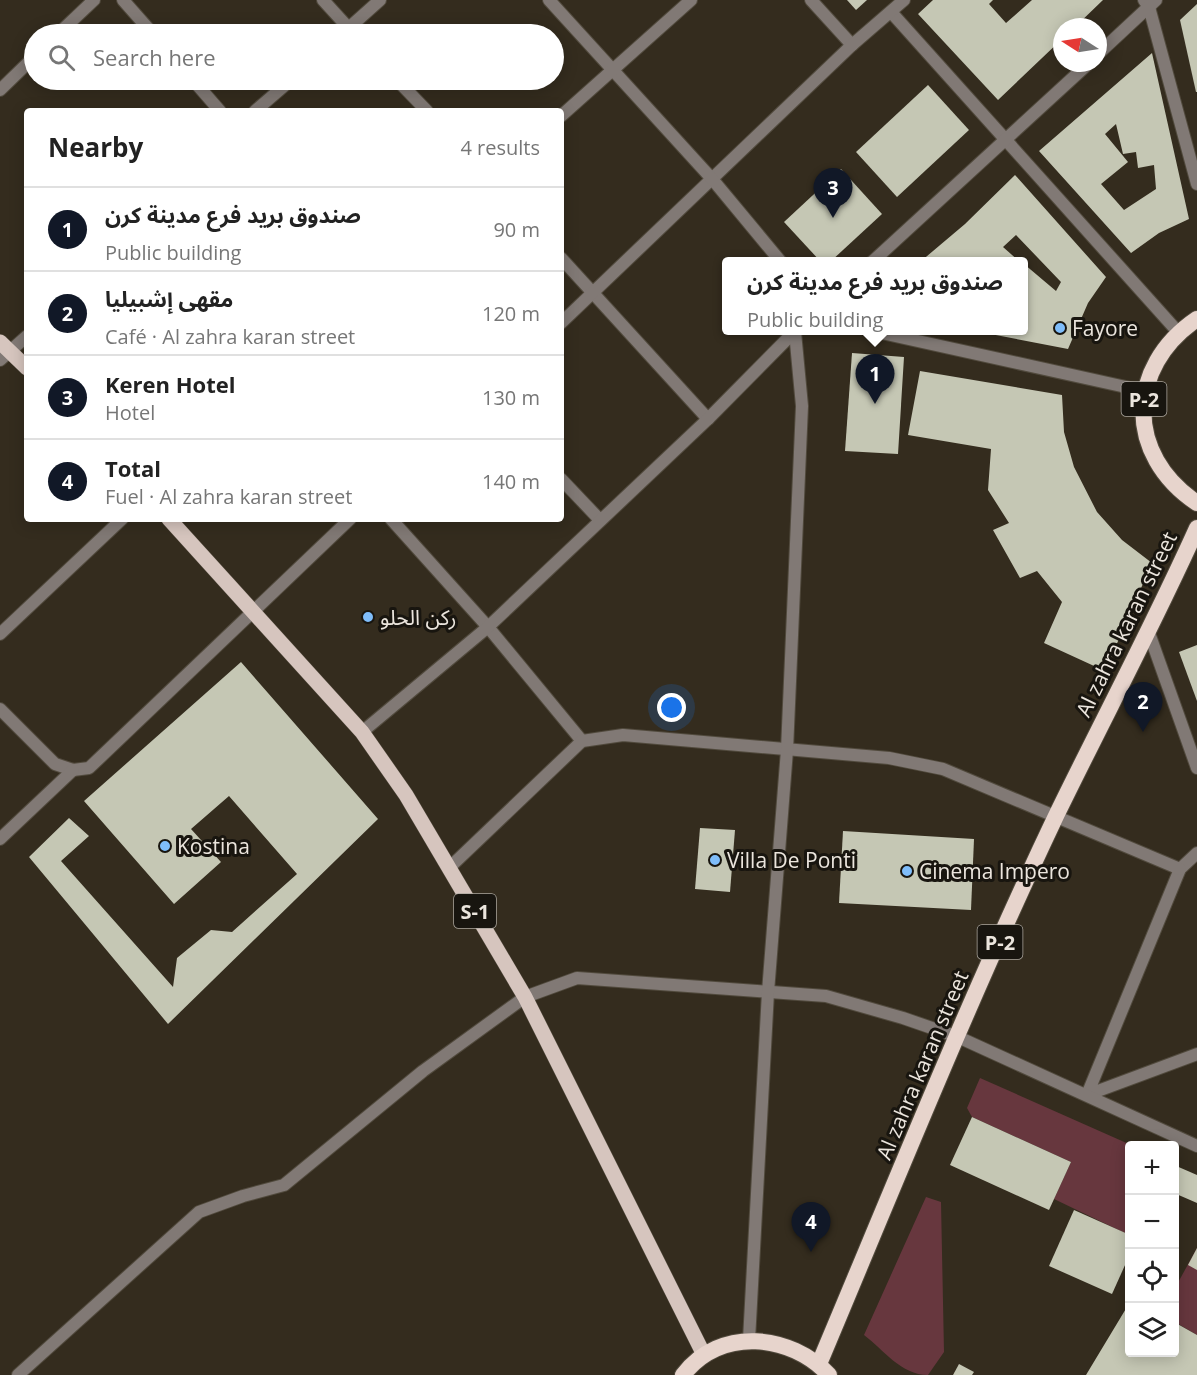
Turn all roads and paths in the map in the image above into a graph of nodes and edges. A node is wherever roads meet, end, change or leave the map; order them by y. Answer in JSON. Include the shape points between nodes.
{"nodes":[{"id":1,"x":94,"y":0,"type":"edge"},
{"id":2,"x":323,"y":0,"type":"edge"},
{"id":3,"x":380,"y":0,"type":"edge"},
{"id":4,"x":549,"y":0,"type":"edge"},
{"id":5,"x":691,"y":0,"type":"edge"},
{"id":6,"x":811,"y":0,"type":"edge"},
{"id":7,"x":904,"y":0,"type":"edge"},
{"id":8,"x":127,"y":1,"type":"edge"},
{"id":9,"x":1150,"y":2,"type":"edge"},
{"id":10,"x":891,"y":12,"type":"junction"},
{"id":11,"x":69,"y":24,"type":"edge"},
{"id":12,"x":145,"y":24,"type":"edge"},
{"id":13,"x":342,"y":24,"type":"edge"},
{"id":14,"x":357,"y":24,"type":"edge"},
{"id":15,"x":852,"y":45,"type":"junction"},
{"id":16,"x":1107,"y":45,"type":"edge"},
{"id":17,"x":24,"y":65,"type":"edge"},
{"id":18,"x":614,"y":70,"type":"junction"},
{"id":19,"x":1079,"y":72,"type":"edge"},
{"id":20,"x":1,"y":85,"type":"edge"},
{"id":21,"x":202,"y":90,"type":"edge"},
{"id":22,"x":279,"y":90,"type":"edge"},
{"id":23,"x":408,"y":90,"type":"edge"},
{"id":24,"x":217,"y":108,"type":"edge"},
{"id":25,"x":258,"y":108,"type":"edge"},
{"id":26,"x":425,"y":108,"type":"edge"},
{"id":27,"x":564,"y":114,"type":"edge"},
{"id":28,"x":1007,"y":139,"type":"junction"},
{"id":29,"x":713,"y":180,"type":"junction"},
{"id":30,"x":1197,"y":184,"type":"edge"},
{"id":31,"x":778,"y":257,"type":"edge"},
{"id":32,"x":876,"y":257,"type":"edge"},
{"id":33,"x":564,"y":261,"type":"edge"},
{"id":34,"x":592,"y":294,"type":"junction"},
{"id":35,"x":1197,"y":319,"type":"edge"},
{"id":36,"x":564,"y":321,"type":"edge"},
{"id":37,"x":1178,"y":332,"type":"junction"},
{"id":38,"x":792,"y":335,"type":"edge"},
{"id":39,"x":796,"y":335,"type":"edge"},
{"id":40,"x":891,"y":335,"type":"edge"},
{"id":41,"x":24,"y":338,"type":"edge"},
{"id":42,"x":3,"y":351,"type":"edge"},
{"id":43,"x":24,"y":366,"type":"edge"},
{"id":44,"x":1144,"y":391,"type":"junction"},
{"id":45,"x":708,"y":419,"type":"junction"},
{"id":46,"x":564,"y":482,"type":"edge"},
{"id":47,"x":1197,"y":502,"type":"edge"},
{"id":48,"x":600,"y":520,"type":"junction"},
{"id":49,"x":119,"y":522,"type":"edge"},
{"id":50,"x":172,"y":522,"type":"edge"},
{"id":51,"x":347,"y":522,"type":"edge"},
{"id":52,"x":393,"y":522,"type":"edge"},
{"id":53,"x":1197,"y":528,"type":"edge"},
{"id":54,"x":253,"y":610,"type":"junction"},
{"id":55,"x":488,"y":627,"type":"junction"},
{"id":56,"x":1149,"y":633,"type":"junction"},
{"id":57,"x":0,"y":634,"type":"edge"},
{"id":58,"x":0,"y":709,"type":"edge"},
{"id":59,"x":362,"y":732,"type":"junction"},
{"id":60,"x":582,"y":741,"type":"junction"},
{"id":61,"x":786,"y":750,"type":"junction"},
{"id":62,"x":1197,"y":768,"type":"edge"},
{"id":63,"x":73,"y":770,"type":"junction"},
{"id":64,"x":1055,"y":818,"type":"junction"},
{"id":65,"x":0,"y":839,"type":"edge"},
{"id":66,"x":1197,"y":854,"type":"edge"},
{"id":67,"x":450,"y":867,"type":"junction"},
{"id":68,"x":1180,"y":869,"type":"junction"},
{"id":69,"x":768,"y":992,"type":"junction"},
{"id":70,"x":525,"y":997,"type":"junction"},
{"id":71,"x":958,"y":1037,"type":"junction"},
{"id":72,"x":1197,"y":1054,"type":"edge"},
{"id":73,"x":1087,"y":1095,"type":"junction"},
{"id":74,"x":1197,"y":1146,"type":"edge"},
{"id":75,"x":749,"y":1340,"type":"junction"},
{"id":76,"x":705,"y":1355,"type":"junction"},
{"id":77,"x":824,"y":1369,"type":"edge"},
{"id":78,"x":18,"y":1375,"type":"edge"},
{"id":79,"x":683,"y":1375,"type":"edge"}],
"edges":[{"from":1,"to":11,"type":"street"},
{"from":2,"to":13,"type":"street"},
{"from":3,"to":14,"type":"street"},
{"from":4,"to":18,"type":"street"},
{"from":5,"to":18,"type":"street"},
{"from":6,"to":15,"type":"street"},
{"from":7,"to":10,"type":"street"},
{"from":8,"to":12,"type":"street"},
{"from":9,"to":16,"type":"street"},
{"from":9,"to":30,"type":"street"},
{"from":10,"to":15,"type":"street"},
{"from":10,"to":28,"type":"street"},
{"from":15,"to":29,"type":"street"},
{"from":17,"to":20,"type":"street"},
{"from":18,"to":27,"type":"street"},
{"from":18,"to":29,"type":"street"},
{"from":19,"to":28,"type":"street"},
{"from":21,"to":24,"type":"street"},
{"from":22,"to":25,"type":"street"},
{"from":23,"to":26,"type":"street"},
{"from":28,"to":32,"type":"street"},
{"from":28,"to":37,"type":"street"},
{"from":29,"to":31,"type":"street"},
{"from":29,"to":34,"type":"street"},
{"from":33,"to":34,"type":"street"},
{"from":34,"to":36,"type":"street"},
{"from":34,"to":45,"type":"street"},
{"from":35,"to":37,"type":"highway","number":"P-2"},
{"from":37,"to":44,"type":"highway","number":"P-2","via":[[1156,359]]},
{"from":38,"to":45,"type":"street"},
{"from":39,"to":61,"type":"street","via":[[802,406]]},
{"from":40,"to":44,"type":"street"},
{"from":41,"to":42,"type":"street"},
{"from":42,"to":43,"type":"main road"},
{"from":44,"to":47,"type":"highway","number":"P-2","via":[[1143,427],[1154,461],[1176,489]]},
{"from":45,"to":48,"type":"street"},
{"from":46,"to":48,"type":"street"},
{"from":48,"to":55,"type":"street"},
{"from":49,"to":57,"type":"street"},
{"from":50,"to":54,"type":"main road","number":"S-1"},
{"from":51,"to":54,"type":"street"},
{"from":52,"to":55,"type":"street"},
{"from":53,"to":56,"type":"highway","name":"Al zahra karan street","number":"P-2"},
{"from":54,"to":59,"type":"main road","number":"S-1"},
{"from":54,"to":63,"type":"street","via":[[89,768]]},
{"from":55,"to":59,"type":"street"},
{"from":55,"to":60,"type":"street"},
{"from":56,"to":62,"type":"street"},
{"from":56,"to":64,"type":"highway","name":"Al zahra karan street","number":"P-2"},
{"from":58,"to":63,"type":"street","via":[[55,764]]},
{"from":59,"to":67,"type":"main road","number":"S-1"},
{"from":60,"to":61,"type":"street","via":[[623,735]]},
{"from":60,"to":67,"type":"street"},
{"from":61,"to":64,"type":"street","via":[[889,758],[943,769]]},
{"from":61,"to":69,"type":"street"},
{"from":63,"to":65,"type":"street"},
{"from":64,"to":68,"type":"street"},
{"from":64,"to":71,"type":"highway","name":"Al zahra karan street","number":"P-2"},
{"from":66,"to":68,"type":"street"},
{"from":67,"to":70,"type":"main road","number":"S-1"},
{"from":68,"to":73,"type":"street"},
{"from":69,"to":70,"type":"street","via":[[578,978]]},
{"from":69,"to":71,"type":"street","via":[[826,996]]},
{"from":69,"to":75,"type":"street"},
{"from":70,"to":76,"type":"main road","number":"S-1"},
{"from":70,"to":78,"type":"street","via":[[423,1071],[285,1185],[199,1212]]},
{"from":71,"to":73,"type":"street"},
{"from":71,"to":77,"type":"highway","name":"Al zahra karan street","number":"P-2"},
{"from":72,"to":73,"type":"street"},
{"from":73,"to":74,"type":"street"},
{"from":75,"to":76,"type":"highway","number":"P-2"},
{"from":75,"to":77,"type":"highway","number":"P-2","via":[[774,1342],[798,1350]]},
{"from":76,"to":79,"type":"highway","number":"P-2"}]}
